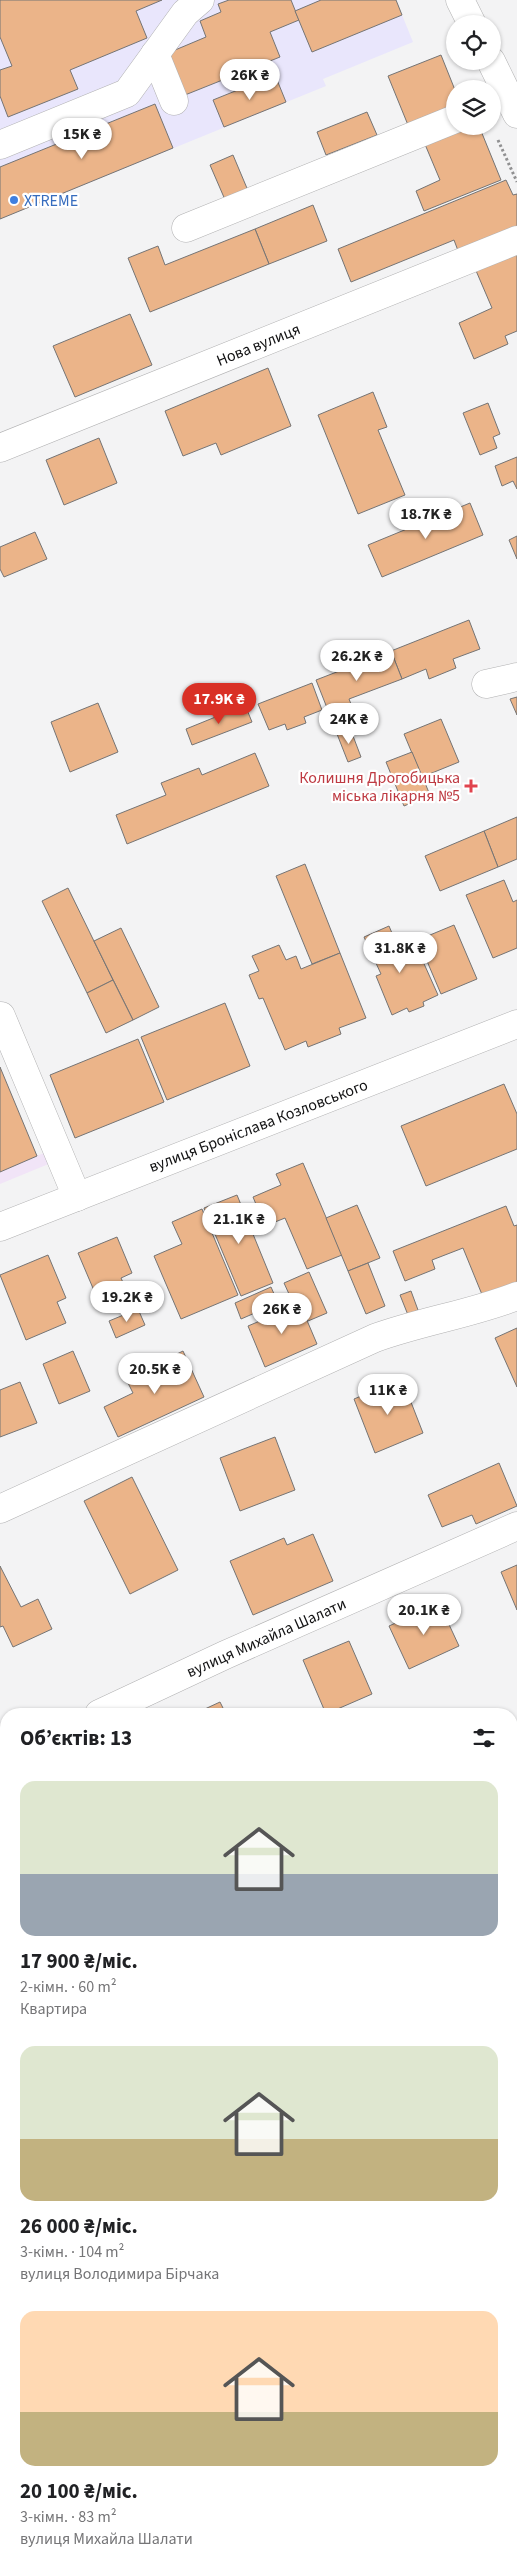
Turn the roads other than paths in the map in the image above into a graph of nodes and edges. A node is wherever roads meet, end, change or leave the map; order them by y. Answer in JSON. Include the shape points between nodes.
{"nodes":[{"id":1,"x":200,"y":0,"type":"edge"},
{"id":2,"x":460,"y":0,"type":"edge"},
{"id":3,"x":468,"y":15,"type":"edge"},
{"id":4,"x":155,"y":54,"type":"junction"},
{"id":5,"x":493,"y":70,"type":"edge"},
{"id":6,"x":174,"y":101,"type":"dead end"},
{"id":7,"x":506,"y":105,"type":"edge"},
{"id":8,"x":446,"y":123,"type":"edge"},
{"id":9,"x":0,"y":145,"type":"edge"},
{"id":10,"x":186,"y":228,"type":"dead end"},
{"id":11,"x":517,"y":240,"type":"edge"},
{"id":12,"x":0,"y":448,"type":"edge"},
{"id":13,"x":517,"y":677,"type":"edge"},
{"id":14,"x":486,"y":684,"type":"dead end"},
{"id":15,"x":1,"y":1016,"type":"edge"},
{"id":16,"x":517,"y":1024,"type":"edge"},
{"id":17,"x":77,"y":1197,"type":"junction"},
{"id":18,"x":0,"y":1226,"type":"edge"},
{"id":19,"x":517,"y":1296,"type":"edge"},
{"id":20,"x":0,"y":1510,"type":"edge"},
{"id":21,"x":517,"y":1526,"type":"edge"},
{"id":22,"x":112,"y":1708,"type":"edge"}],
"edges":[{"from":1,"to":4,"type":"street","via":[[185,13]]},
{"from":2,"to":3,"type":"street"},
{"from":4,"to":6,"type":"street"},
{"from":4,"to":9,"type":"street","via":[[127,93]]},
{"from":5,"to":7,"type":"street"},
{"from":8,"to":10,"type":"street"},
{"from":11,"to":12,"type":"street","name":"Нова вулиця"},
{"from":13,"to":14,"type":"street"},
{"from":15,"to":17,"type":"street"},
{"from":16,"to":17,"type":"street","name":"вулиця Броніслава Козловського"},
{"from":17,"to":18,"type":"street","name":"вулиця Броніслава Козловського"},
{"from":19,"to":20,"type":"street","via":[[489,1307],[375,1338]]},
{"from":21,"to":22,"type":"street","name":"вулиця Михайла Шалати"}]}
